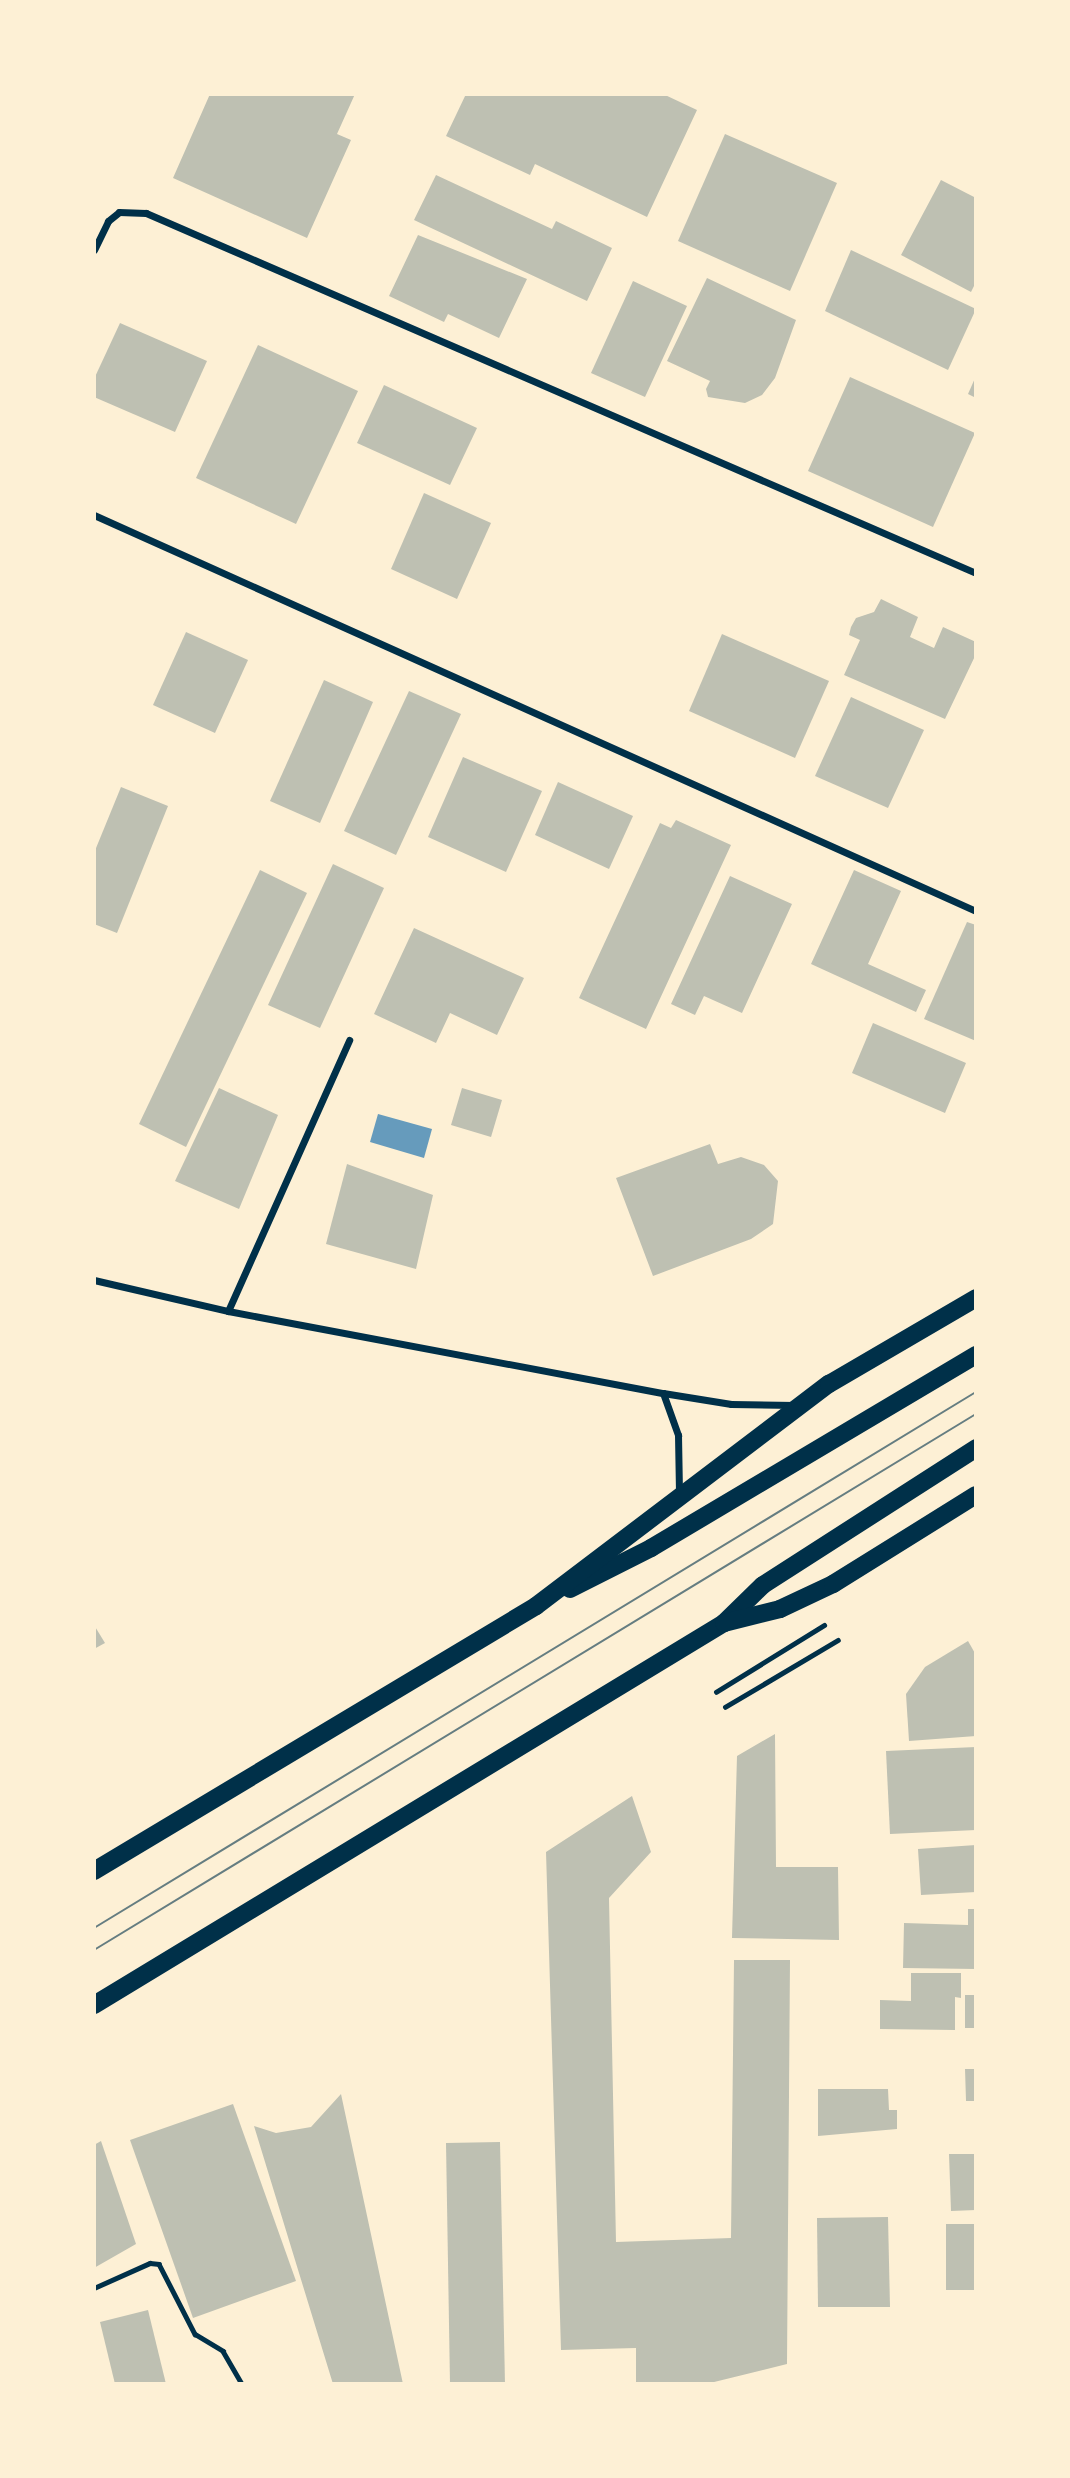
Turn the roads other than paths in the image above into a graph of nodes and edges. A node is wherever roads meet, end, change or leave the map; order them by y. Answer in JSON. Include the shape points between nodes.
{"nodes":[{"id":1,"x":94,"y":250,"type":"edge"},
{"id":2,"x":94,"y":515,"type":"edge"},
{"id":3,"x":975,"y":573,"type":"edge"},
{"id":4,"x":975,"y":911,"type":"edge"},
{"id":5,"x":349,"y":1040,"type":"dead end"},
{"id":6,"x":94,"y":1280,"type":"edge"},
{"id":7,"x":975,"y":1298,"type":"edge"},
{"id":8,"x":228,"y":1311,"type":"junction"},
{"id":9,"x":975,"y":1355,"type":"edge"},
{"id":10,"x":663,"y":1394,"type":"junction"},
{"id":11,"x":800,"y":1405,"type":"junction"},
{"id":12,"x":975,"y":1448,"type":"edge"},
{"id":13,"x":680,"y":1495,"type":"junction"},
{"id":14,"x":975,"y":1495,"type":"edge"},
{"id":15,"x":536,"y":1606,"type":"junction"},
{"id":16,"x":724,"y":1623,"type":"junction"},
{"id":17,"x":94,"y":1871,"type":"edge"},
{"id":18,"x":94,"y":2005,"type":"edge"},
{"id":19,"x":808,"y":2384,"type":"edge"},
{"id":20,"x":822,"y":2384,"type":"edge"}],
"edges":[{"from":1,"to":3,"type":"street","via":[[108,221],[119,212],[146,213]]},
{"from":2,"to":4,"type":"street"},
{"from":5,"to":8,"type":"street"},
{"from":6,"to":8,"type":"street"},
{"from":7,"to":11,"type":"main road","via":[[879,1352]]},
{"from":8,"to":10,"type":"street"},
{"from":9,"to":15,"type":"main road","via":[[651,1548]]},
{"from":10,"to":11,"type":"street","via":[[731,1404]]},
{"from":10,"to":13,"type":"street","via":[[678,1435]]},
{"from":11,"to":13,"type":"main road"},
{"from":12,"to":16,"type":"main road","via":[[763,1585]]},
{"from":13,"to":15,"type":"main road"},
{"from":14,"to":16,"type":"main road","via":[[833,1584],[780,1609]]},
{"from":15,"to":17,"type":"main road"},
{"from":16,"to":18,"type":"main road"},
{"from":19,"to":20,"type":"lane"}]}
